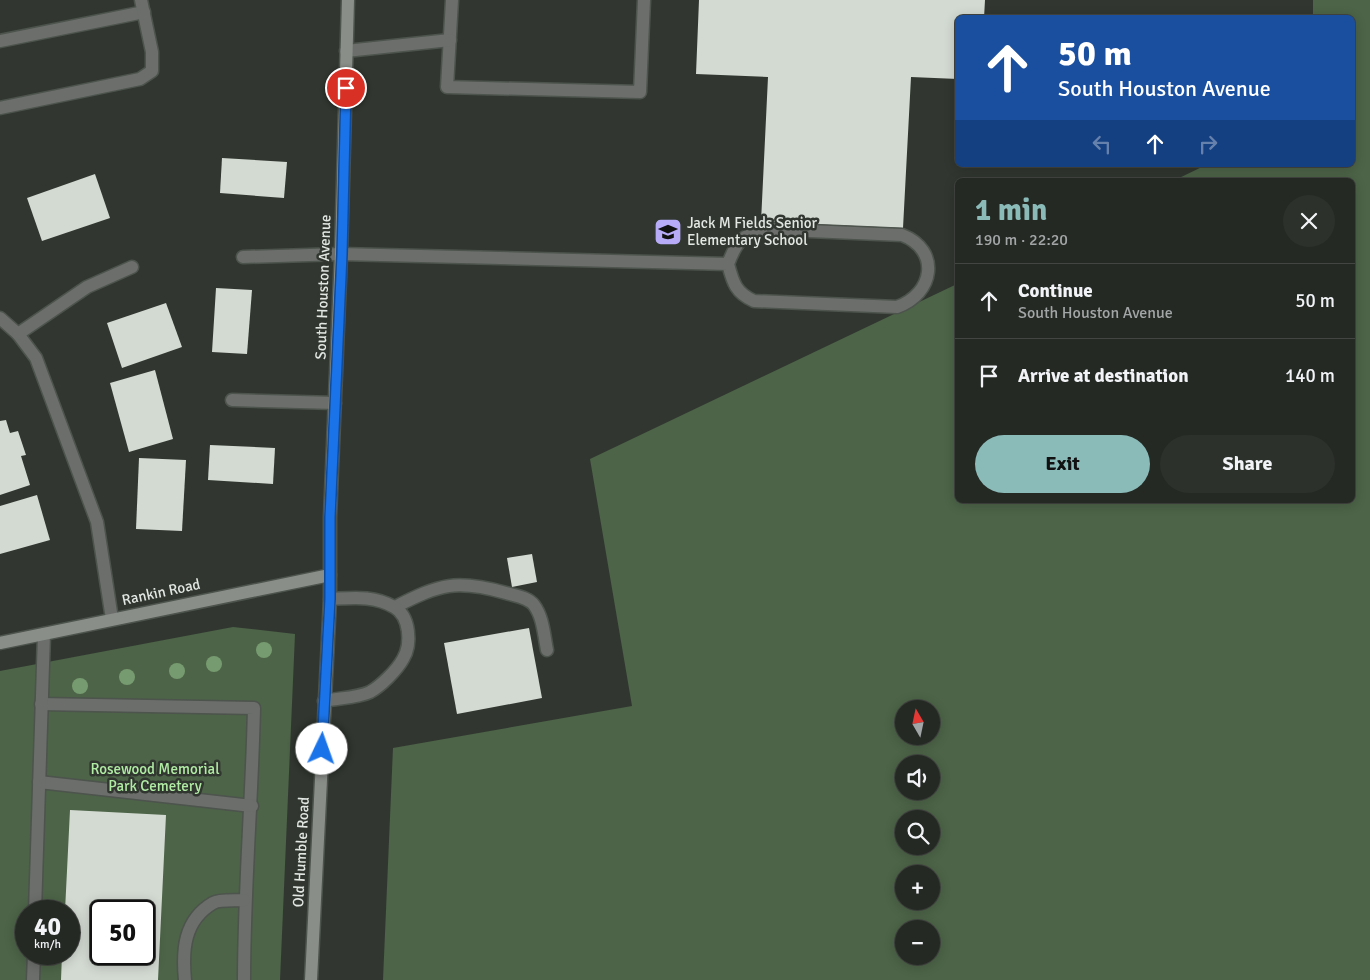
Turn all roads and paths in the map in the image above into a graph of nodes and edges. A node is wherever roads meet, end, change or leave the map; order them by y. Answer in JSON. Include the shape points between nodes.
{"nodes":[{"id":1,"x":348,"y":0,"type":"edge"},
{"id":2,"x":452,"y":0,"type":"edge"},
{"id":3,"x":644,"y":0,"type":"edge"},
{"id":4,"x":142,"y":6,"type":"edge"},
{"id":5,"x":450,"y":40,"type":"junction"},
{"id":6,"x":0,"y":41,"type":"edge"},
{"id":7,"x":346,"y":51,"type":"junction"},
{"id":8,"x":0,"y":108,"type":"edge"},
{"id":9,"x":342,"y":254,"type":"junction"},
{"id":10,"x":243,"y":257,"type":"dead end"},
{"id":11,"x":728,"y":264,"type":"junction"},
{"id":12,"x":132,"y":267,"type":"dead end"},
{"id":13,"x":0,"y":318,"type":"edge"},
{"id":14,"x":18,"y":334,"type":"junction"},
{"id":15,"x":232,"y":400,"type":"dead end"},
{"id":16,"x":335,"y":403,"type":"junction"},
{"id":17,"x":330,"y":575,"type":"junction"},
{"id":18,"x":330,"y":599,"type":"junction"},
{"id":19,"x":395,"y":607,"type":"junction"},
{"id":20,"x":112,"y":619,"type":"junction"},
{"id":21,"x":44,"y":634,"type":"junction"},
{"id":22,"x":0,"y":643,"type":"edge"},
{"id":23,"x":546,"y":650,"type":"dead end"},
{"id":24,"x":324,"y":701,"type":"junction"},
{"id":25,"x":41,"y":704,"type":"junction"},
{"id":26,"x":39,"y":782,"type":"junction"},
{"id":27,"x":252,"y":806,"type":"junction"},
{"id":28,"x":35,"y":900,"type":"edge"},
{"id":29,"x":244,"y":900,"type":"junction"},
{"id":30,"x":34,"y":965,"type":"edge"},
{"id":31,"x":33,"y":980,"type":"edge"},
{"id":32,"x":185,"y":980,"type":"edge"},
{"id":33,"x":244,"y":980,"type":"edge"},
{"id":34,"x":311,"y":980,"type":"edge"}],
"edges":[{"from":1,"to":7,"type":"main road","name":"South Houston Avenue"},
{"from":2,"to":5,"type":"lane"},
{"from":3,"to":5,"type":"lane","via":[[640,92],[447,87]]},
{"from":4,"to":6,"type":"lane"},
{"from":4,"to":8,"type":"lane","via":[[152,52],[152,71],[140,80]]},
{"from":5,"to":7,"type":"lane"},
{"from":7,"to":9,"type":"main road","name":"South Houston Avenue"},
{"from":9,"to":10,"type":"lane"},
{"from":9,"to":11,"type":"lane"},
{"from":9,"to":16,"type":"main road","name":"South Houston Avenue"},
{"from":11,"to":11,"type":"lane","via":[[735,246],[746,235],[762,229],[902,234],[915,240],[924,250],[929,270],[923,288],[911,302],[897,307],[754,301],[741,295],[733,284]]},
{"from":12,"to":14,"type":"lane","via":[[87,286]]},
{"from":13,"to":14,"type":"lane"},
{"from":14,"to":20,"type":"lane","via":[[36,358],[97,522]]},
{"from":15,"to":16,"type":"lane"},
{"from":16,"to":17,"type":"main road","name":"South Houston Avenue"},
{"from":17,"to":18,"type":"main road","name":"Old Humble Road"},
{"from":17,"to":20,"type":"main road","name":"Rankin Road"},
{"from":18,"to":19,"type":"lane","via":[[370,598]]},
{"from":18,"to":24,"type":"main road","name":"Old Humble Road"},
{"from":19,"to":23,"type":"lane","via":[[431,589],[451,585],[489,588],[530,600],[539,615]]},
{"from":19,"to":24,"type":"lane","via":[[406,620],[408,636],[404,659],[370,692]]},
{"from":20,"to":21,"type":"main road","name":"Rankin Road"},
{"from":21,"to":22,"type":"main road","name":"Rankin Road"},
{"from":21,"to":25,"type":"lane"},
{"from":24,"to":34,"type":"main road","name":"Old Humble Road"},
{"from":25,"to":26,"type":"lane"},
{"from":25,"to":27,"type":"lane","via":[[254,708]]},
{"from":26,"to":27,"type":"lane"},
{"from":26,"to":28,"type":"lane"},
{"from":27,"to":29,"type":"lane"},
{"from":29,"to":32,"type":"lane","via":[[214,902],[192,922],[183,952]]},
{"from":29,"to":33,"type":"lane"},
{"from":30,"to":31,"type":"lane"}]}
